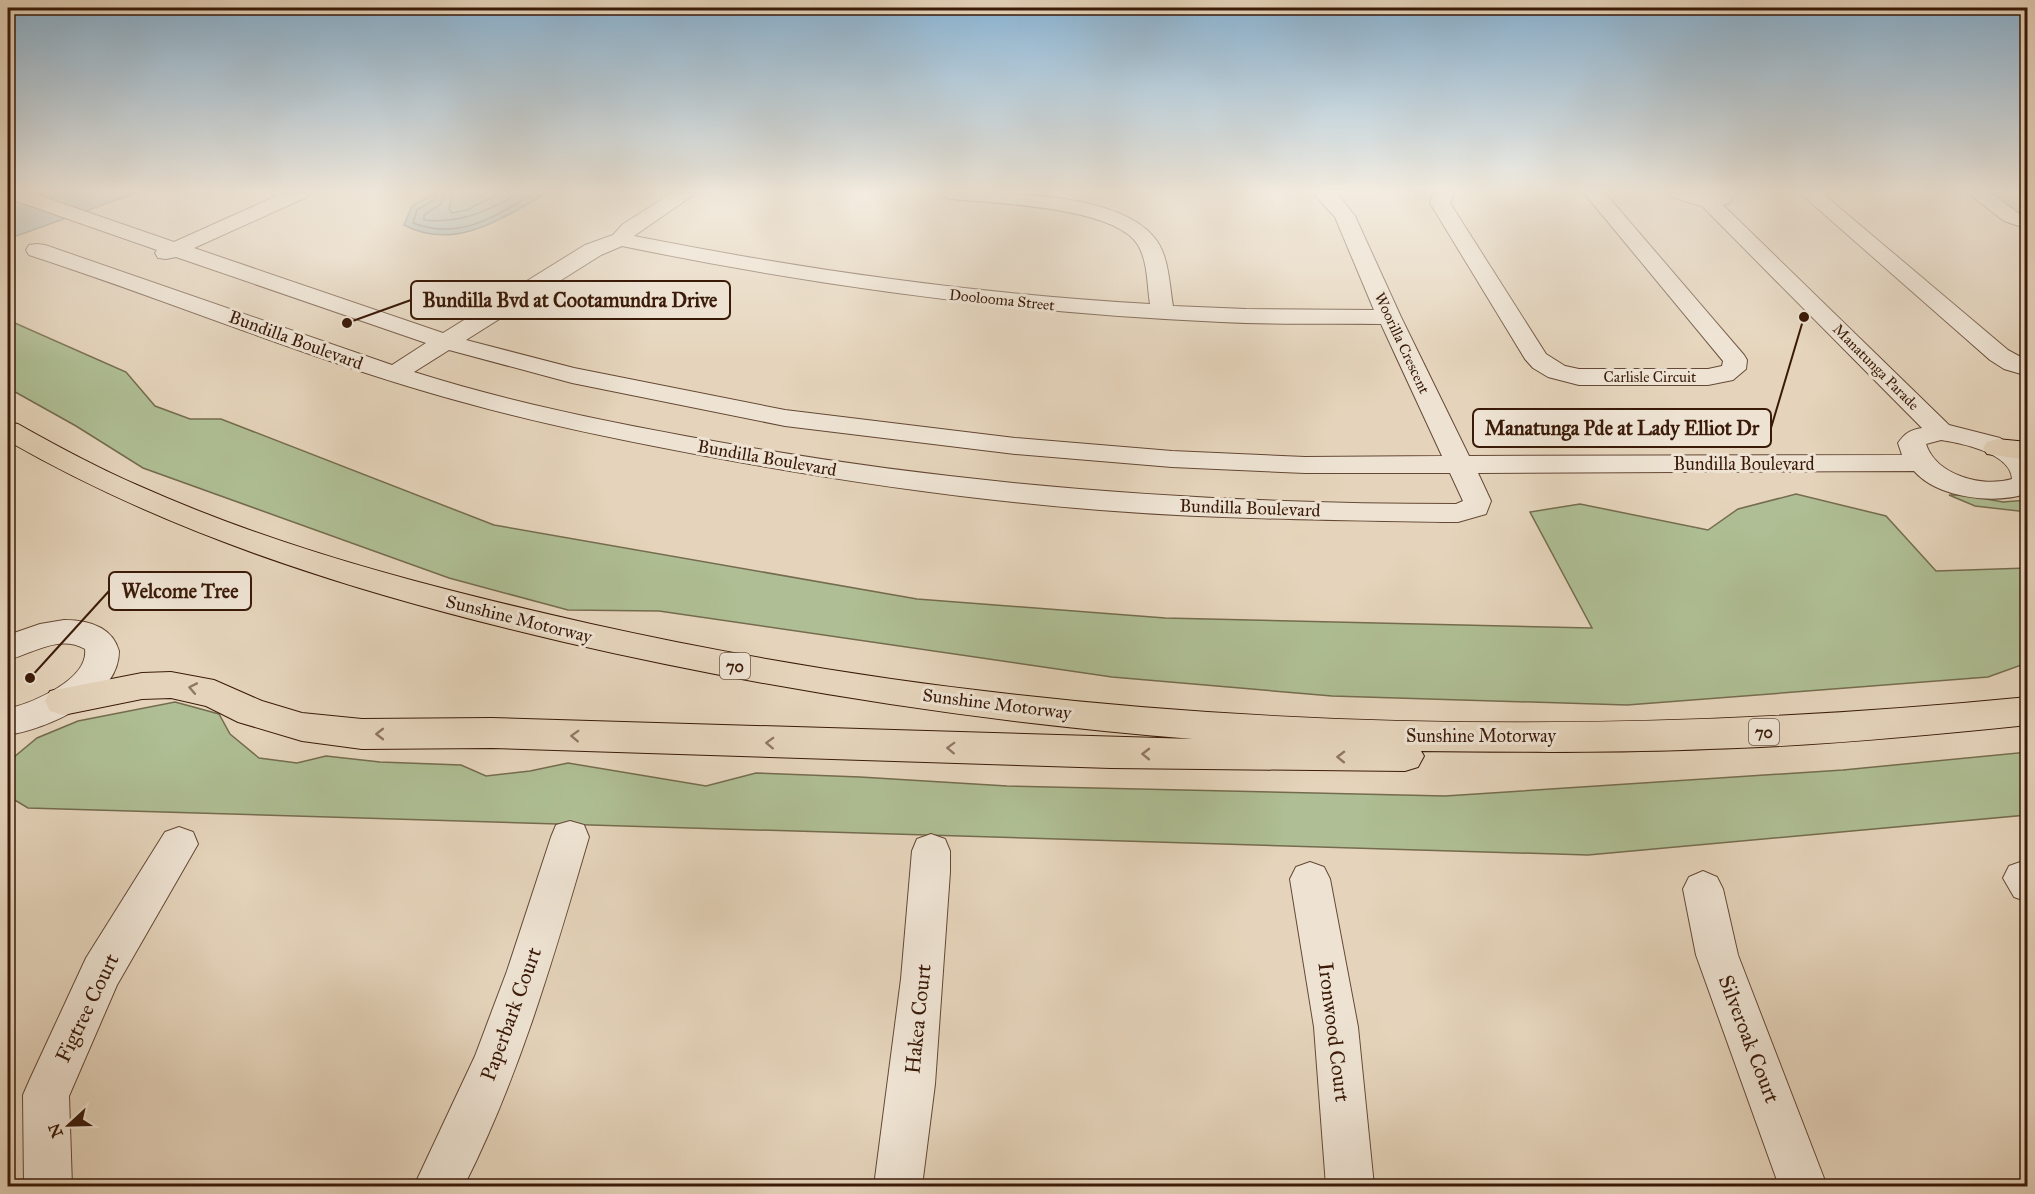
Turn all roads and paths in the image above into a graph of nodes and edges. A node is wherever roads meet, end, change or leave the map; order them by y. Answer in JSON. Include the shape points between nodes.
{"nodes":[{"id":1,"x":175,"y":249,"type":"joint"},
{"id":2,"x":596,"y":249,"type":"edge"},
{"id":3,"x":664,"y":249,"type":"edge"},
{"id":4,"x":1150,"y":249,"type":"edge"},
{"id":5,"x":1359,"y":249,"type":"edge"},
{"id":6,"x":1468,"y":249,"type":"edge"},
{"id":7,"x":1640,"y":249,"type":"edge"},
{"id":8,"x":1766,"y":249,"type":"edge"},
{"id":9,"x":1874,"y":249,"type":"edge"},
{"id":10,"x":37,"y":250,"type":"dead end"},
{"id":11,"x":133,"y":268,"type":"junction"},
{"id":12,"x":1162,"y":312,"type":"junction"},
{"id":13,"x":1389,"y":317,"type":"junction"},
{"id":14,"x":446,"y":342,"type":"junction"},
{"id":15,"x":2028,"y":369,"type":"edge"},
{"id":16,"x":394,"y":375,"type":"junction"},
{"id":17,"x":785,"y":418,"type":"junction"},
{"id":18,"x":8,"y":430,"type":"edge"},
{"id":19,"x":1941,"y":432,"type":"junction"},
{"id":20,"x":1997,"y":447,"type":"junction"},
{"id":21,"x":2028,"y":451,"type":"edge"},
{"id":22,"x":754,"y":457,"type":"junction"},
{"id":23,"x":1920,"y":462,"type":"junction"},
{"id":24,"x":1460,"y":464,"type":"junction"},
{"id":25,"x":8,"y":625,"type":"edge"},
{"id":26,"x":50,"y":633,"type":"junction"},
{"id":27,"x":8,"y":648,"type":"edge"},
{"id":28,"x":2028,"y":711,"type":"edge"},
{"id":29,"x":37,"y":712,"type":"edge"},
{"id":30,"x":8,"y":736,"type":"edge"},
{"id":31,"x":1499,"y":737,"type":"junction"},
{"id":32,"x":570,"y":837,"type":"dead end"},
{"id":33,"x":180,"y":844,"type":"dead end"},
{"id":34,"x":931,"y":851,"type":"dead end"},
{"id":35,"x":1310,"y":879,"type":"dead end"},
{"id":36,"x":1703,"y":889,"type":"dead end"},
{"id":37,"x":48,"y":1186,"type":"edge"},
{"id":38,"x":438,"y":1186,"type":"edge"},
{"id":39,"x":898,"y":1186,"type":"edge"},
{"id":40,"x":1350,"y":1186,"type":"edge"},
{"id":41,"x":1803,"y":1186,"type":"edge"}],
"edges":[{"from":1,"to":11,"type":"street"},
{"from":1,"to":14,"type":"street","name":"Bundilla Boulevard"},
{"from":2,"to":14,"type":"street"},
{"from":3,"to":12,"type":"street","name":"Doolooma Street","via":[[830,280],[1041,304]]},
{"from":4,"to":12,"type":"street"},
{"from":5,"to":13,"type":"street","name":"Woorilla Crescent"},
{"from":6,"to":7,"type":"street","name":"Carlisle Circuit","via":[[1536,359],[1547,368],[1579,377],[1708,377],[1734,369],[1735,360]]},
{"from":8,"to":19,"type":"street","name":"Manatunga Parade"},
{"from":9,"to":15,"type":"street","via":[[1999,356]]},
{"from":10,"to":11,"type":"street","name":"Bundilla Boulevard"},
{"from":11,"to":16,"type":"street","name":"Bundilla Boulevard"},
{"from":12,"to":13,"type":"street","name":"Doolooma Street"},
{"from":13,"to":24,"type":"street","name":"Woorilla Crescent"},
{"from":14,"to":16,"type":"street"},
{"from":14,"to":17,"type":"street","name":"Bundilla Boulevard","via":[[572,375]]},
{"from":16,"to":22,"type":"street","name":"Bundilla Boulevard","via":[[612,431]]},
{"from":17,"to":22,"type":"street"},
{"from":17,"to":24,"type":"street","name":"Bundilla Boulevard","via":[[1015,446],[1172,459],[1305,465]]},
{"from":18,"to":31,"type":"highway","name":"Sunshine Motorway","number":"70","via":[[139,497],[300,558],[417,594],[653,651],[771,673],[1051,712],[1262,729]]},
{"from":19,"to":20,"type":"street"},
{"from":19,"to":23,"type":"street","via":[[1917,437],[1912,444],[1912,452]]},
{"from":20,"to":21,"type":"highway"},
{"from":20,"to":23,"type":"street","via":[[2013,457],[2027,477],[2024,485],[2014,491],[1974,489],[1933,472]]},
{"from":22,"to":24,"type":"street","name":"Bundilla Boulevard","via":[[1052,497],[1235,509],[1442,513],[1476,507],[1477,501]]},
{"from":23,"to":24,"type":"street","name":"Bundilla Boulevard"},
{"from":25,"to":26,"type":"street"},
{"from":26,"to":27,"type":"street"},
{"from":26,"to":29,"type":"street","via":[[89,634],[100,643],[102,655],[84,685]]},
{"from":28,"to":31,"type":"highway","name":"Sunshine Motorway","number":"70","via":[[1710,735]]},
{"from":29,"to":30,"type":"street"},
{"from":31,"to":29,"type":"highway","one_way":true,"via":[[1472,754],[1357,757],[329,732],[271,719],[214,694],[171,685],[142,686]]},
{"from":32,"to":38,"type":"street","name":"Paperbark Court","via":[[495,1065]]},
{"from":33,"to":37,"type":"street","name":"Figtree Court","via":[[101,972],[46,1095]]},
{"from":34,"to":39,"type":"street","name":"Hakea Court","via":[[906,1144]]},
{"from":35,"to":40,"type":"street","name":"Ironwood Court","via":[[1336,1027]]},
{"from":36,"to":41,"type":"street","name":"Silveroak Court","via":[[1717,955]]}]}
